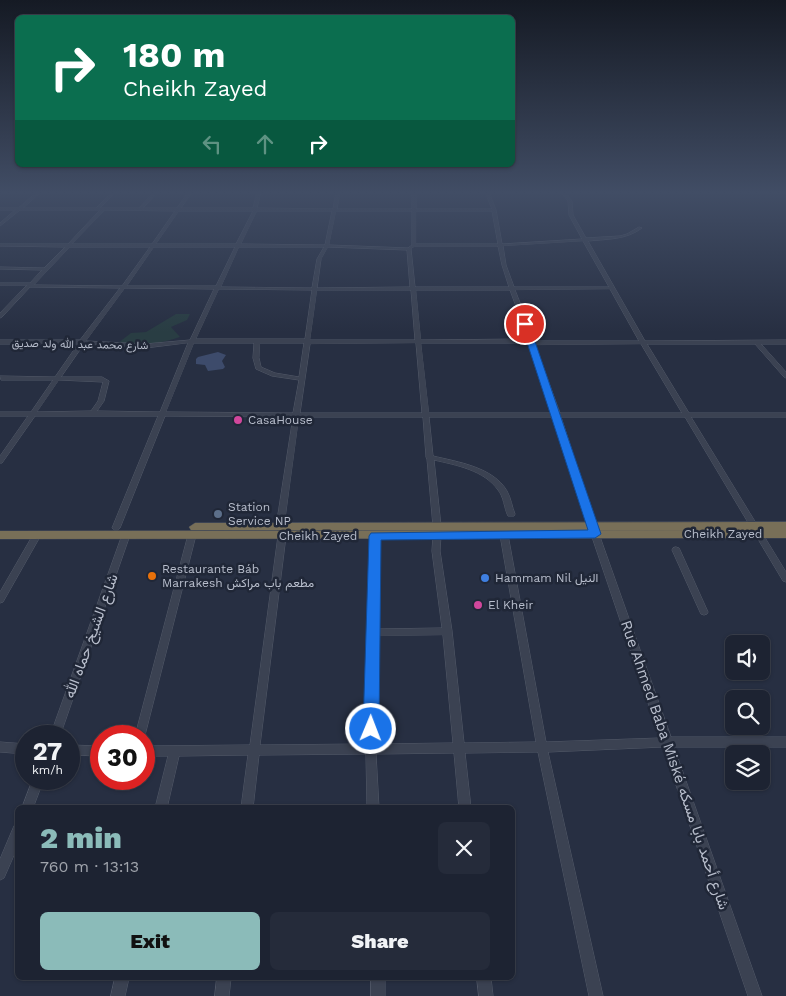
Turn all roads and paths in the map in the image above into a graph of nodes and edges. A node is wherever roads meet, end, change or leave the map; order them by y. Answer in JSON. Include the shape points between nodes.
{"nodes":[{"id":1,"x":75,"y":238,"type":"edge"},
{"id":2,"x":157,"y":238,"type":"edge"},
{"id":3,"x":241,"y":238,"type":"edge"},
{"id":4,"x":329,"y":238,"type":"edge"},
{"id":5,"x":412,"y":238,"type":"edge"},
{"id":6,"x":499,"y":238,"type":"edge"},
{"id":7,"x":598,"y":238,"type":"edge"},
{"id":8,"x":585,"y":240,"type":"junction"},
{"id":9,"x":0,"y":245,"type":"edge"},
{"id":10,"x":69,"y":245,"type":"junction"},
{"id":11,"x":152,"y":245,"type":"junction"},
{"id":12,"x":237,"y":246,"type":"junction"},
{"id":13,"x":327,"y":246,"type":"junction"},
{"id":14,"x":500,"y":246,"type":"junction"},
{"id":15,"x":412,"y":247,"type":"junction"},
{"id":16,"x":0,"y":268,"type":"edge"},
{"id":17,"x":47,"y":268,"type":"junction"},
{"id":18,"x":0,"y":284,"type":"edge"},
{"id":19,"x":31,"y":285,"type":"junction"},
{"id":20,"x":124,"y":287,"type":"junction"},
{"id":21,"x":216,"y":288,"type":"junction"},
{"id":22,"x":513,"y":288,"type":"junction"},
{"id":23,"x":613,"y":288,"type":"junction"},
{"id":24,"x":315,"y":289,"type":"junction"},
{"id":25,"x":412,"y":289,"type":"junction"},
{"id":26,"x":0,"y":316,"type":"edge"},
{"id":27,"x":192,"y":341,"type":"junction"},
{"id":28,"x":257,"y":341,"type":"junction"},
{"id":29,"x":309,"y":341,"type":"junction"},
{"id":30,"x":0,"y":342,"type":"edge"},
{"id":31,"x":82,"y":342,"type":"junction"},
{"id":32,"x":418,"y":342,"type":"junction"},
{"id":33,"x":532,"y":342,"type":"junction"},
{"id":34,"x":786,"y":342,"type":"edge"},
{"id":35,"x":643,"y":343,"type":"junction"},
{"id":36,"x":757,"y":343,"type":"junction"},
{"id":37,"x":786,"y":376,"type":"edge"},
{"id":38,"x":57,"y":377,"type":"junction"},
{"id":39,"x":1,"y":378,"type":"dead end"},
{"id":40,"x":302,"y":379,"type":"junction"},
{"id":41,"x":93,"y":413,"type":"junction"},
{"id":42,"x":0,"y":414,"type":"edge"},
{"id":43,"x":33,"y":414,"type":"junction"},
{"id":44,"x":162,"y":414,"type":"junction"},
{"id":45,"x":295,"y":415,"type":"junction"},
{"id":46,"x":424,"y":415,"type":"junction"},
{"id":47,"x":557,"y":415,"type":"junction"},
{"id":48,"x":688,"y":415,"type":"junction"},
{"id":49,"x":786,"y":415,"type":"edge"},
{"id":50,"x":429,"y":457,"type":"junction"},
{"id":51,"x":0,"y":461,"type":"edge"},
{"id":52,"x":511,"y":514,"type":"dead end"},
{"id":53,"x":786,"y":526,"type":"edge"},
{"id":54,"x":0,"y":527,"type":"edge"},
{"id":55,"x":116,"y":528,"type":"junction"},
{"id":56,"x":437,"y":530,"type":"junction"},
{"id":57,"x":594,"y":530,"type":"junction"},
{"id":58,"x":756,"y":530,"type":"junction"},
{"id":59,"x":281,"y":532,"type":"junction"},
{"id":60,"x":0,"y":534,"type":"edge"},
{"id":61,"x":37,"y":534,"type":"junction"},
{"id":62,"x":786,"y":534,"type":"edge"},
{"id":63,"x":126,"y":535,"type":"junction"},
{"id":64,"x":192,"y":535,"type":"junction"},
{"id":65,"x":504,"y":535,"type":"junction"},
{"id":66,"x":375,"y":536,"type":"junction"},
{"id":67,"x":676,"y":550,"type":"dead end"},
{"id":68,"x":786,"y":579,"type":"edge"},
{"id":69,"x":0,"y":600,"type":"edge"},
{"id":70,"x":704,"y":612,"type":"dead end"},
{"id":71,"x":447,"y":631,"type":"junction"},
{"id":72,"x":373,"y":633,"type":"junction"},
{"id":73,"x":59,"y":725,"type":"edge"},
{"id":74,"x":143,"y":725,"type":"edge"},
{"id":75,"x":667,"y":742,"type":"junction"},
{"id":76,"x":786,"y":742,"type":"edge"},
{"id":77,"x":0,"y":747,"type":"edge"},
{"id":78,"x":542,"y":747,"type":"junction"},
{"id":79,"x":15,"y":748,"type":"edge"},
{"id":80,"x":459,"y":748,"type":"junction"},
{"id":81,"x":371,"y":749,"type":"junction"},
{"id":82,"x":174,"y":750,"type":"junction"},
{"id":83,"x":254,"y":750,"type":"junction"},
{"id":84,"x":155,"y":751,"type":"edge"},
{"id":85,"x":34,"y":790,"type":"edge"},
{"id":86,"x":28,"y":805,"type":"edge"},
{"id":87,"x":162,"y":805,"type":"edge"},
{"id":88,"x":247,"y":805,"type":"edge"},
{"id":89,"x":373,"y":805,"type":"edge"},
{"id":90,"x":465,"y":805,"type":"edge"},
{"id":91,"x":15,"y":837,"type":"edge"},
{"id":92,"x":0,"y":874,"type":"edge"},
{"id":93,"x":122,"y":980,"type":"edge"},
{"id":94,"x":224,"y":980,"type":"edge"},
{"id":95,"x":378,"y":980,"type":"edge"},
{"id":96,"x":484,"y":980,"type":"edge"},
{"id":97,"x":118,"y":996,"type":"edge"},
{"id":98,"x":222,"y":996,"type":"edge"},
{"id":99,"x":378,"y":996,"type":"edge"},
{"id":100,"x":486,"y":996,"type":"edge"},
{"id":101,"x":596,"y":996,"type":"edge"},
{"id":102,"x":755,"y":996,"type":"edge"}],
"edges":[{"from":1,"to":10,"type":"street"},
{"from":2,"to":11,"type":"street"},
{"from":3,"to":12,"type":"street"},
{"from":4,"to":13,"type":"street"},
{"from":5,"to":15,"type":"street"},
{"from":6,"to":14,"type":"street","name":"Rue Ahmed Baba Miské شارع أحمد بابا مسكه"},
{"from":7,"to":8,"type":"street"},
{"from":8,"to":14,"type":"street"},
{"from":8,"to":23,"type":"street"},
{"from":9,"to":10,"type":"street"},
{"from":10,"to":11,"type":"street"},
{"from":10,"to":17,"type":"street"},
{"from":11,"to":12,"type":"street"},
{"from":11,"to":20,"type":"street"},
{"from":12,"to":13,"type":"street"},
{"from":12,"to":21,"type":"street"},
{"from":13,"to":15,"type":"street"},
{"from":13,"to":24,"type":"street","via":[[319,259]]},
{"from":14,"to":15,"type":"street"},
{"from":14,"to":22,"type":"street","name":"Rue Ahmed Baba Miské شارع أحمد بابا مسكه"},
{"from":15,"to":25,"type":"street"},
{"from":16,"to":17,"type":"street"},
{"from":17,"to":19,"type":"street"},
{"from":18,"to":19,"type":"street"},
{"from":19,"to":20,"type":"street"},
{"from":19,"to":26,"type":"street"},
{"from":20,"to":21,"type":"street"},
{"from":20,"to":31,"type":"street"},
{"from":21,"to":24,"type":"street"},
{"from":21,"to":27,"type":"street"},
{"from":22,"to":23,"type":"street"},
{"from":22,"to":25,"type":"street"},
{"from":22,"to":33,"type":"street","name":"Rue Ahmed Baba Miské شارع أحمد بابا مسكه"},
{"from":23,"to":35,"type":"street"},
{"from":24,"to":25,"type":"street"},
{"from":24,"to":29,"type":"street"},
{"from":25,"to":32,"type":"street"},
{"from":27,"to":28,"type":"street","name":"شارع محمد عبد الله ولد صديق"},
{"from":27,"to":31,"type":"street","name":"شارع محمد عبد الله ولد صديق","via":[[145,346]]},
{"from":27,"to":44,"type":"street"},
{"from":28,"to":29,"type":"street","name":"شارع محمد عبد الله ولد صديق"},
{"from":28,"to":40,"type":"street","via":[[258,368]]},
{"from":29,"to":32,"type":"street","name":"شارع محمد عبد الله ولد صديق"},
{"from":29,"to":40,"type":"street"},
{"from":30,"to":31,"type":"street","name":"شارع محمد عبد الله ولد صديق"},
{"from":31,"to":38,"type":"street"},
{"from":32,"to":33,"type":"street","name":"شارع محمد عبد الله ولد صديق"},
{"from":32,"to":46,"type":"street"},
{"from":33,"to":35,"type":"street","name":"شارع محمد عبد الله ولد صديق"},
{"from":33,"to":47,"type":"street","name":"Rue Ahmed Baba Miské شارع أحمد بابا مسكه"},
{"from":34,"to":36,"type":"street","name":"شارع محمد عبد الله ولد صديق"},
{"from":35,"to":36,"type":"street","name":"شارع محمد عبد الله ولد صديق"},
{"from":35,"to":48,"type":"street"},
{"from":36,"to":37,"type":"street"},
{"from":38,"to":39,"type":"street"},
{"from":38,"to":41,"type":"street","via":[[106,381],[101,401]]},
{"from":38,"to":43,"type":"street"},
{"from":40,"to":45,"type":"street"},
{"from":41,"to":43,"type":"street"},
{"from":41,"to":44,"type":"street"},
{"from":42,"to":43,"type":"street"},
{"from":43,"to":51,"type":"street"},
{"from":44,"to":45,"type":"street"},
{"from":44,"to":55,"type":"street"},
{"from":45,"to":46,"type":"street"},
{"from":45,"to":59,"type":"street"},
{"from":46,"to":47,"type":"street"},
{"from":46,"to":50,"type":"street"},
{"from":47,"to":48,"type":"street"},
{"from":47,"to":57,"type":"street","name":"Rue Ahmed Baba Miské شارع أحمد بابا مسكه"},
{"from":48,"to":49,"type":"street"},
{"from":48,"to":58,"type":"street"},
{"from":50,"to":52,"type":"street","via":[[469,467],[486,476],[502,489]]},
{"from":50,"to":56,"type":"street"},
{"from":53,"to":58,"type":"highway","name":"Cheikh Zayed"},
{"from":54,"to":55,"type":"highway","name":"Cheikh Zayed"},
{"from":55,"to":59,"type":"highway","name":"Cheikh Zayed"},
{"from":56,"to":57,"type":"highway","name":"Cheikh Zayed"},
{"from":56,"to":59,"type":"highway","name":"Cheikh Zayed"},
{"from":56,"to":65,"type":"highway","name":"Cheikh Zayed"},
{"from":56,"to":66,"type":"highway","name":"Cheikh Zayed"},
{"from":56,"to":71,"type":"street","via":[[436,551]]},
{"from":57,"to":58,"type":"highway","name":"Cheikh Zayed"},
{"from":57,"to":65,"type":"highway","name":"Cheikh Zayed"},
{"from":57,"to":75,"type":"street","name":"Rue Ahmed Baba Miské شارع أحمد بابا مسكه"},
{"from":58,"to":62,"type":"highway","name":"Cheikh Zayed"},
{"from":58,"to":68,"type":"street"},
{"from":59,"to":64,"type":"highway","name":"Cheikh Zayed"},
{"from":59,"to":66,"type":"highway","name":"Cheikh Zayed"},
{"from":59,"to":83,"type":"street"},
{"from":60,"to":61,"type":"highway","name":"Cheikh Zayed"},
{"from":61,"to":63,"type":"highway","name":"Cheikh Zayed"},
{"from":61,"to":69,"type":"street"},
{"from":63,"to":64,"type":"highway","name":"Cheikh Zayed"},
{"from":63,"to":73,"type":"street","name":"شارع الشيخ حماه الله"},
{"from":64,"to":74,"type":"street"},
{"from":65,"to":78,"type":"street"},
{"from":66,"to":72,"type":"street"},
{"from":67,"to":70,"type":"street"},
{"from":71,"to":72,"type":"street"},
{"from":71,"to":80,"type":"street"},
{"from":72,"to":81,"type":"street"},
{"from":75,"to":76,"type":"street"},
{"from":75,"to":78,"type":"street"},
{"from":75,"to":102,"type":"street","name":"Rue Ahmed Baba Miské شارع أحمد بابا مسكه"},
{"from":77,"to":79,"type":"street"},
{"from":78,"to":80,"type":"street"},
{"from":78,"to":101,"type":"street"},
{"from":80,"to":81,"type":"street"},
{"from":80,"to":90,"type":"street"},
{"from":81,"to":83,"type":"street"},
{"from":81,"to":89,"type":"street"},
{"from":82,"to":83,"type":"street"},
{"from":82,"to":84,"type":"street"},
{"from":82,"to":87,"type":"street"},
{"from":83,"to":88,"type":"street"},
{"from":85,"to":86,"type":"street"},
{"from":91,"to":92,"type":"street"},
{"from":93,"to":97,"type":"street"},
{"from":94,"to":98,"type":"street"},
{"from":95,"to":99,"type":"street"},
{"from":96,"to":100,"type":"street"}]}
